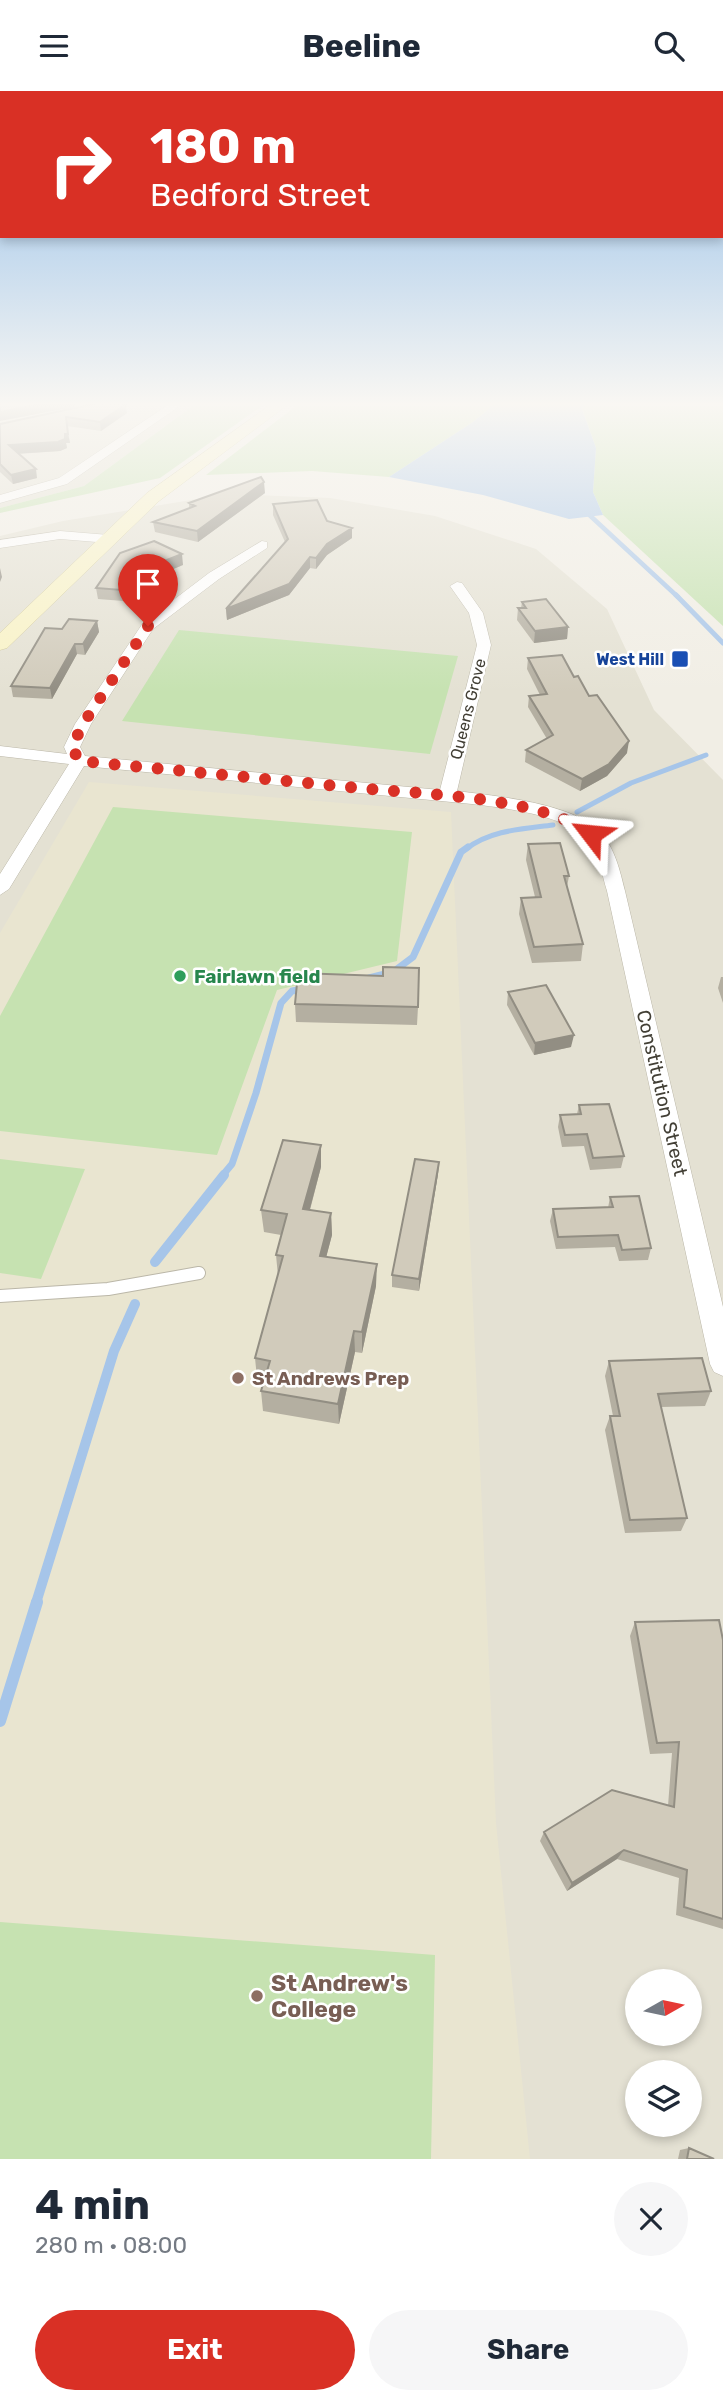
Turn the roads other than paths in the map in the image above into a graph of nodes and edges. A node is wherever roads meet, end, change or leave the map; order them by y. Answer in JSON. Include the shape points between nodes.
{"nodes":[{"id":1,"x":150,"y":500,"type":"edge"},
{"id":2,"x":109,"y":540,"type":"junction"},
{"id":3,"x":0,"y":544,"type":"edge"},
{"id":4,"x":262,"y":545,"type":"dead end"},
{"id":5,"x":457,"y":586,"type":"dead end"},
{"id":6,"x":0,"y":644,"type":"edge"},
{"id":7,"x":0,"y":751,"type":"edge"},
{"id":8,"x":79,"y":761,"type":"junction"},
{"id":9,"x":447,"y":796,"type":"junction"},
{"id":10,"x":0,"y":889,"type":"edge"},
{"id":11,"x":199,"y":1273,"type":"dead end"},
{"id":12,"x":0,"y":1296,"type":"edge"},
{"id":13,"x":723,"y":1364,"type":"edge"}],
"edges":[{"from":1,"to":2,"type":"main road"},
{"from":2,"to":3,"type":"street","via":[[60,535]]},
{"from":2,"to":6,"type":"main road"},
{"from":4,"to":8,"type":"street","via":[[148,626],[83,724],[72,747]]},
{"from":5,"to":9,"type":"street","name":"Queens Grove","via":[[483,629],[484,645]]},
{"from":7,"to":8,"type":"street"},
{"from":8,"to":9,"type":"street"},
{"from":8,"to":10,"type":"street"},
{"from":9,"to":13,"type":"street","name":"Constitution Street","via":[[560,816],[586,829],[600,845],[616,891]]},
{"from":11,"to":12,"type":"lane","via":[[108,1289]]}]}
